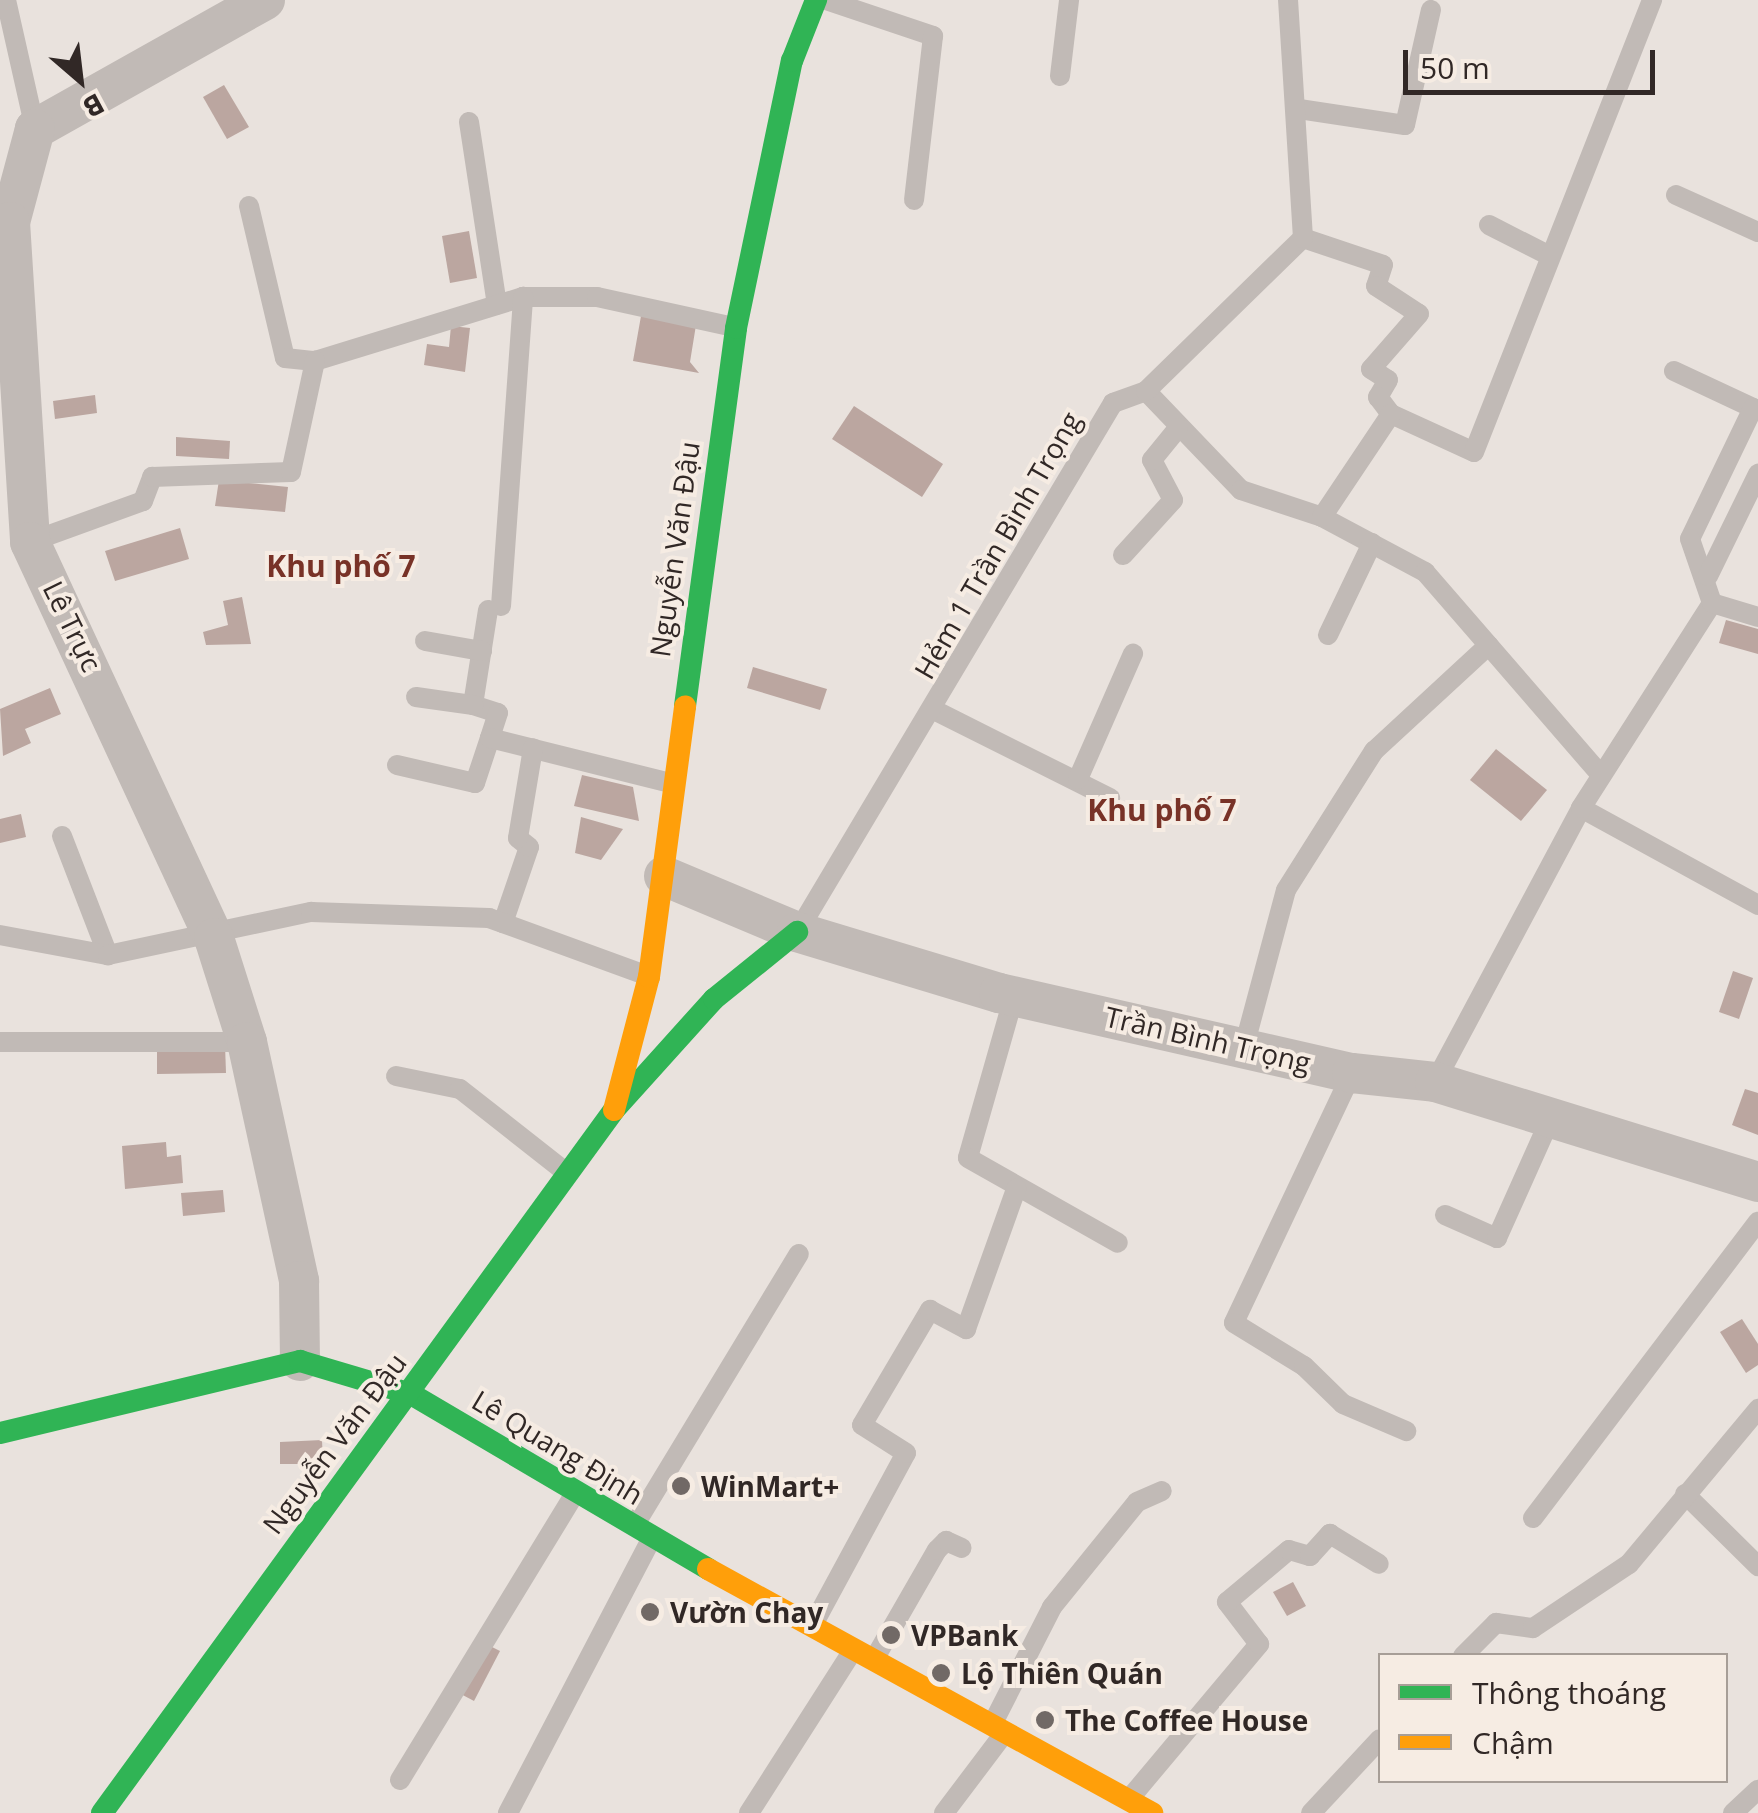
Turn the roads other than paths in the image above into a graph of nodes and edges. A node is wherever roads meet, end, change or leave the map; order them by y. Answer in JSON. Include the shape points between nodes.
{"nodes":[{"id":1,"x":6,"y":0,"type":"edge"},
{"id":2,"x":265,"y":0,"type":"edge"},
{"id":3,"x":816,"y":0,"type":"edge"},
{"id":4,"x":826,"y":0,"type":"edge"},
{"id":5,"x":1069,"y":0,"type":"edge"},
{"id":6,"x":1288,"y":0,"type":"edge"},
{"id":7,"x":1652,"y":0,"type":"edge"},
{"id":8,"x":1432,"y":10,"type":"dead end"},
{"id":9,"x":1060,"y":76,"type":"dead end"},
{"id":10,"x":1300,"y":109,"type":"junction"},
{"id":11,"x":469,"y":122,"type":"dead end"},
{"id":12,"x":35,"y":130,"type":"junction"},
{"id":13,"x":1676,"y":195,"type":"dead end"},
{"id":14,"x":914,"y":200,"type":"dead end"},
{"id":15,"x":249,"y":206,"type":"dead end"},
{"id":16,"x":1490,"y":225,"type":"dead end"},
{"id":17,"x":1758,"y":232,"type":"edge"},
{"id":18,"x":1303,"y":238,"type":"junction"},
{"id":19,"x":1548,"y":255,"type":"junction"},
{"id":20,"x":523,"y":297,"type":"junction"},
{"id":21,"x":497,"y":305,"type":"junction"},
{"id":22,"x":736,"y":328,"type":"junction"},
{"id":23,"x":10,"y":343,"type":"edge"},
{"id":24,"x":315,"y":362,"type":"junction"},
{"id":25,"x":1674,"y":371,"type":"dead end"},
{"id":26,"x":1146,"y":391,"type":"junction"},
{"id":27,"x":1391,"y":414,"type":"junction"},
{"id":28,"x":1178,"y":428,"type":"junction"},
{"id":29,"x":1758,"y":474,"type":"edge"},
{"id":30,"x":12,"y":501,"type":"edge"},
{"id":31,"x":1322,"y":517,"type":"junction"},
{"id":32,"x":30,"y":542,"type":"junction"},
{"id":33,"x":1372,"y":543,"type":"junction"},
{"id":34,"x":1122,"y":554,"type":"dead end"},
{"id":35,"x":1708,"y":576,"type":"junction"},
{"id":36,"x":1712,"y":603,"type":"junction"},
{"id":37,"x":1758,"y":617,"type":"edge"},
{"id":38,"x":1328,"y":635,"type":"dead end"},
{"id":39,"x":425,"y":641,"type":"dead end"},
{"id":40,"x":1489,"y":646,"type":"junction"},
{"id":41,"x":482,"y":651,"type":"junction"},
{"id":42,"x":1133,"y":654,"type":"dead end"},
{"id":43,"x":416,"y":697,"type":"dead end"},
{"id":44,"x":473,"y":706,"type":"junction"},
{"id":45,"x":934,"y":710,"type":"junction"},
{"id":46,"x":490,"y":738,"type":"junction"},
{"id":47,"x":533,"y":748,"type":"junction"},
{"id":48,"x":397,"y":765,"type":"dead end"},
{"id":49,"x":1602,"y":775,"type":"junction"},
{"id":50,"x":1078,"y":779,"type":"junction"},
{"id":51,"x":673,"y":783,"type":"junction"},
{"id":52,"x":1110,"y":798,"type":"dead end"},
{"id":53,"x":1581,"y":808,"type":"junction"},
{"id":54,"x":62,"y":836,"type":"dead end"},
{"id":55,"x":664,"y":876,"type":"junction"},
{"id":56,"x":1758,"y":905,"type":"edge"},
{"id":57,"x":503,"y":923,"type":"junction"},
{"id":58,"x":798,"y":932,"type":"junction"},
{"id":59,"x":0,"y":935,"type":"edge"},
{"id":60,"x":214,"y":938,"type":"junction"},
{"id":61,"x":108,"y":955,"type":"junction"},
{"id":62,"x":650,"y":976,"type":"junction"},
{"id":63,"x":1014,"y":996,"type":"junction"},
{"id":64,"x":714,"y":999,"type":"junction"},
{"id":65,"x":0,"y":1042,"type":"edge"},
{"id":66,"x":248,"y":1042,"type":"junction"},
{"id":67,"x":1245,"y":1043,"type":"junction"},
{"id":68,"x":1352,"y":1073,"type":"junction"},
{"id":69,"x":396,"y":1076,"type":"dead end"},
{"id":70,"x":1436,"y":1082,"type":"junction"},
{"id":71,"x":614,"y":1110,"type":"junction"},
{"id":72,"x":1551,"y":1117,"type":"junction"},
{"id":73,"x":570,"y":1175,"type":"junction"},
{"id":74,"x":1758,"y":1182,"type":"edge"},
{"id":75,"x":1016,"y":1189,"type":"junction"},
{"id":76,"x":1445,"y":1214,"type":"dead end"},
{"id":77,"x":1758,"y":1222,"type":"edge"},
{"id":78,"x":1118,"y":1243,"type":"dead end"},
{"id":79,"x":799,"y":1254,"type":"dead end"},
{"id":80,"x":300,"y":1361,"type":"junction"},
{"id":81,"x":411,"y":1394,"type":"junction"},
{"id":82,"x":1758,"y":1409,"type":"edge"},
{"id":83,"x":1406,"y":1431,"type":"dead end"},
{"id":84,"x":0,"y":1434,"type":"edge"},
{"id":85,"x":1162,"y":1491,"type":"dead end"},
{"id":86,"x":575,"y":1493,"type":"junction"},
{"id":87,"x":1685,"y":1494,"type":"junction"},
{"id":88,"x":1533,"y":1518,"type":"dead end"},
{"id":89,"x":642,"y":1533,"type":"junction"},
{"id":90,"x":962,"y":1548,"type":"dead end"},
{"id":91,"x":1379,"y":1564,"type":"dead end"},
{"id":92,"x":1758,"y":1566,"type":"edge"},
{"id":93,"x":814,"y":1623,"type":"junction"},
{"id":94,"x":865,"y":1653,"type":"junction"},
{"id":95,"x":1466,"y":1653,"type":"edge"},
{"id":96,"x":1001,"y":1725,"type":"junction"},
{"id":97,"x":1378,"y":1741,"type":"edge"},
{"id":98,"x":400,"y":1780,"type":"dead end"},
{"id":99,"x":1758,"y":1790,"type":"edge"},
{"id":100,"x":1129,"y":1799,"type":"junction"},
{"id":101,"x":102,"y":1813,"type":"edge"},
{"id":102,"x":508,"y":1813,"type":"edge"},
{"id":103,"x":749,"y":1813,"type":"edge"},
{"id":104,"x":944,"y":1813,"type":"edge"},
{"id":105,"x":1152,"y":1813,"type":"edge"},
{"id":106,"x":1311,"y":1813,"type":"edge"},
{"id":107,"x":1733,"y":1813,"type":"edge"}],
"edges":[{"from":1,"to":12,"type":"lane"},
{"from":2,"to":12,"type":"street"},
{"from":3,"to":22,"type":"street","name":"Nguyễn Văn Đậu","via":[[792,61]]},
{"from":4,"to":14,"type":"lane","via":[[933,36]]},
{"from":5,"to":9,"type":"lane"},
{"from":6,"to":10,"type":"lane"},
{"from":7,"to":19,"type":"lane"},
{"from":8,"to":10,"type":"lane","via":[[1405,125]]},
{"from":10,"to":18,"type":"lane"},
{"from":11,"to":21,"type":"lane"},
{"from":12,"to":23,"type":"street","name":"Lê Trực","via":[[10,222]]},
{"from":13,"to":17,"type":"lane"},
{"from":15,"to":24,"type":"lane","via":[[286,358]]},
{"from":16,"to":19,"type":"lane"},
{"from":18,"to":26,"type":"lane","name":"Hẻm 1 Trần Bình Trọng"},
{"from":18,"to":27,"type":"lane","via":[[1383,265],[1376,286],[1419,314],[1371,369],[1388,380],[1378,397]]},
{"from":19,"to":27,"type":"lane","via":[[1474,452]]},
{"from":20,"to":21,"type":"lane"},
{"from":20,"to":22,"type":"lane","via":[[596,297]]},
{"from":20,"to":41,"type":"lane","via":[[495,608]]},
{"from":21,"to":24,"type":"lane"},
{"from":22,"to":51,"type":"street","name":"Nguyễn Văn Đậu"},
{"from":23,"to":30,"type":"street","name":"Lê Trực"},
{"from":24,"to":32,"type":"lane","via":[[291,472],[152,478],[143,501]]},
{"from":25,"to":35,"type":"lane","via":[[1753,408],[1690,539]]},
{"from":26,"to":28,"type":"lane"},
{"from":26,"to":45,"type":"lane","name":"Hẻm 1 Trần Bình Trọng","via":[[1112,402]]},
{"from":27,"to":31,"type":"lane"},
{"from":28,"to":31,"type":"lane","via":[[1241,490]]},
{"from":28,"to":34,"type":"lane","via":[[1152,460],[1174,500]]},
{"from":29,"to":35,"type":"lane"},
{"from":30,"to":32,"type":"street","name":"Lê Trực"},
{"from":31,"to":33,"type":"lane"},
{"from":32,"to":60,"type":"street","name":"Lê Trực"},
{"from":33,"to":38,"type":"lane"},
{"from":33,"to":40,"type":"lane","via":[[1426,572]]},
{"from":35,"to":36,"type":"lane"},
{"from":36,"to":37,"type":"lane"},
{"from":36,"to":49,"type":"lane"},
{"from":39,"to":41,"type":"lane"},
{"from":40,"to":49,"type":"lane"},
{"from":40,"to":67,"type":"lane","via":[[1374,751],[1286,890]]},
{"from":41,"to":44,"type":"lane"},
{"from":42,"to":50,"type":"lane"},
{"from":43,"to":44,"type":"lane"},
{"from":44,"to":46,"type":"lane","via":[[498,714]]},
{"from":45,"to":50,"type":"lane"},
{"from":45,"to":58,"type":"lane","name":"Hẻm 1 Trần Bình Trọng"},
{"from":46,"to":47,"type":"lane"},
{"from":46,"to":48,"type":"lane","via":[[475,783]]},
{"from":47,"to":51,"type":"lane"},
{"from":47,"to":57,"type":"lane","via":[[518,838],[529,848]]},
{"from":49,"to":53,"type":"lane"},
{"from":50,"to":52,"type":"lane"},
{"from":51,"to":55,"type":"street","name":"Nguyễn Văn Đậu"},
{"from":53,"to":56,"type":"lane"},
{"from":53,"to":70,"type":"lane"},
{"from":54,"to":61,"type":"lane"},
{"from":55,"to":58,"type":"street","name":"Trần Bình Trọng"},
{"from":55,"to":62,"type":"street","name":"Nguyễn Văn Đậu"},
{"from":57,"to":60,"type":"lane","via":[[310,912]]},
{"from":57,"to":62,"type":"lane"},
{"from":58,"to":63,"type":"street","name":"Trần Bình Trọng"},
{"from":58,"to":64,"type":"street","name":"Nguyễn Văn Đậu"},
{"from":59,"to":61,"type":"lane"},
{"from":60,"to":61,"type":"lane"},
{"from":60,"to":66,"type":"street","name":"Lê Trực"},
{"from":62,"to":64,"type":"street"},
{"from":62,"to":71,"type":"street","name":"Nguyễn Văn Đậu"},
{"from":63,"to":67,"type":"street","name":"Trần Bình Trọng"},
{"from":63,"to":75,"type":"lane","via":[[966,1154]]},
{"from":64,"to":71,"type":"street","name":"Nguyễn Văn Đậu"},
{"from":65,"to":66,"type":"lane"},
{"from":66,"to":80,"type":"street","name":"Lê Trực","via":[[299,1282]]},
{"from":67,"to":68,"type":"street","name":"Trần Bình Trọng"},
{"from":68,"to":70,"type":"street","name":"Trần Bình Trọng"},
{"from":68,"to":83,"type":"lane","via":[[1234,1323],[1304,1366],[1343,1404]]},
{"from":69,"to":73,"type":"lane","via":[[460,1088]]},
{"from":70,"to":72,"type":"street","name":"Trần Bình Trọng"},
{"from":71,"to":73,"type":"street","name":"Nguyễn Văn Đậu"},
{"from":72,"to":74,"type":"street","name":"Trần Bình Trọng"},
{"from":72,"to":76,"type":"lane","via":[[1497,1238]]},
{"from":73,"to":81,"type":"street","name":"Nguyễn Văn Đậu"},
{"from":75,"to":78,"type":"lane"},
{"from":75,"to":93,"type":"lane","via":[[966,1329],[930,1310],[862,1424],[906,1453]]},
{"from":77,"to":88,"type":"lane"},
{"from":79,"to":89,"type":"lane"},
{"from":80,"to":81,"type":"street","name":"Lê Quang Định"},
{"from":80,"to":84,"type":"street"},
{"from":81,"to":86,"type":"street","name":"Lê Quang Định"},
{"from":81,"to":101,"type":"street","name":"Nguyễn Văn Đậu"},
{"from":82,"to":87,"type":"lane"},
{"from":85,"to":96,"type":"lane","via":[[1137,1502],[1052,1607]]},
{"from":86,"to":89,"type":"street","name":"Lê Quang Định"},
{"from":86,"to":98,"type":"lane"},
{"from":87,"to":92,"type":"lane"},
{"from":87,"to":95,"type":"lane","via":[[1629,1564],[1534,1628],[1496,1623]]},
{"from":89,"to":93,"type":"street","name":"Lê Quang Định"},
{"from":89,"to":102,"type":"lane"},
{"from":90,"to":94,"type":"lane","via":[[946,1541],[937,1550]]},
{"from":91,"to":100,"type":"lane","via":[[1330,1534],[1310,1556],[1289,1550],[1228,1602],[1260,1644]]},
{"from":93,"to":94,"type":"street","name":"Lê Quang Định"},
{"from":94,"to":96,"type":"street","name":"Lê Quang Định"},
{"from":94,"to":103,"type":"lane"},
{"from":96,"to":100,"type":"street","name":"Lê Quang Định"},
{"from":96,"to":104,"type":"lane"},
{"from":97,"to":106,"type":"lane"},
{"from":99,"to":107,"type":"lane"},
{"from":100,"to":105,"type":"street","name":"Lê Quang Định"}]}
